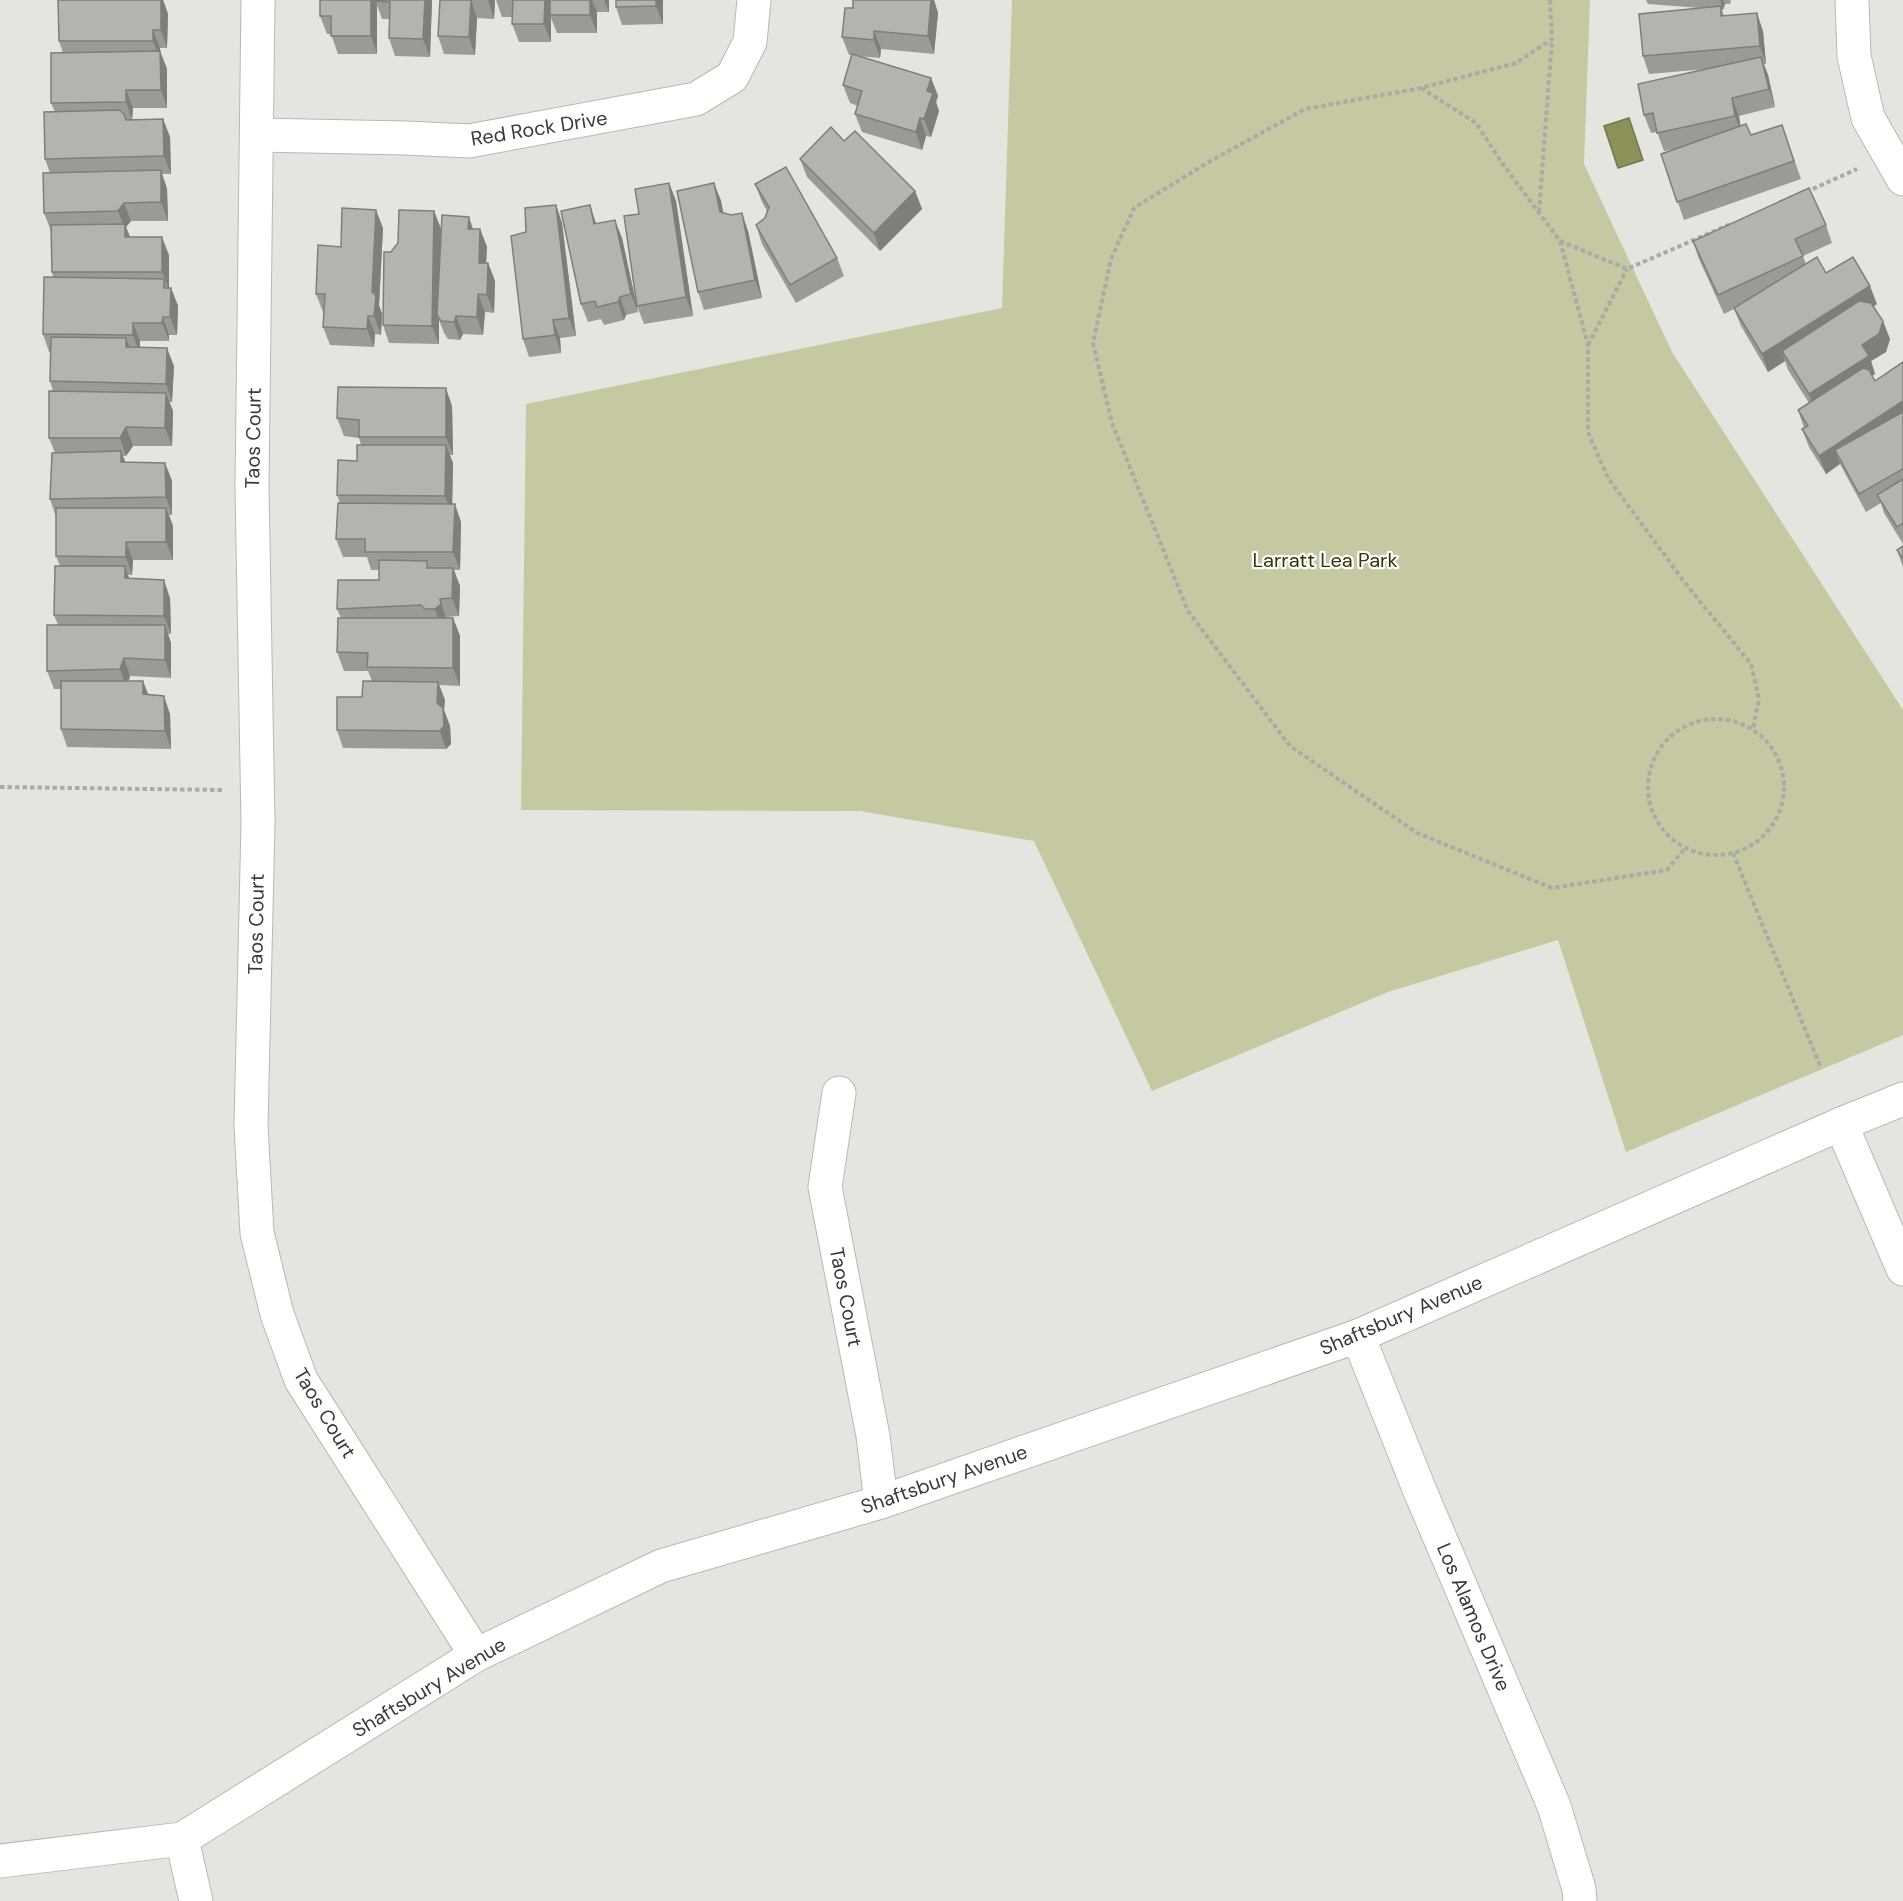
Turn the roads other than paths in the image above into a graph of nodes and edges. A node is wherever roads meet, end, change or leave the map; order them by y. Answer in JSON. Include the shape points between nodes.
{"nodes":[{"id":1,"x":258,"y":0,"type":"edge"},
{"id":2,"x":754,"y":0,"type":"edge"},
{"id":3,"x":1852,"y":0,"type":"edge"},
{"id":4,"x":257,"y":135,"type":"junction"},
{"id":5,"x":1896,"y":167,"type":"edge"},
{"id":6,"x":839,"y":1093,"type":"dead end"},
{"id":7,"x":1903,"y":1099,"type":"edge"},
{"id":8,"x":1841,"y":1124,"type":"junction"},
{"id":9,"x":1903,"y":1269,"type":"edge"},
{"id":10,"x":1358,"y":1336,"type":"junction"},
{"id":11,"x":881,"y":1502,"type":"junction"},
{"id":12,"x":476,"y":1655,"type":"junction"},
{"id":13,"x":182,"y":1839,"type":"junction"},
{"id":14,"x":0,"y":1861,"type":"edge"},
{"id":15,"x":196,"y":1901,"type":"edge"},
{"id":16,"x":1580,"y":1901,"type":"edge"}],
"edges":[{"from":1,"to":4,"type":"street","name":"Taos Court"},
{"from":2,"to":4,"type":"street","name":"Red Rock Drive","via":[[750,42],[732,77],[696,99],[469,141]]},
{"from":3,"to":5,"type":"street","via":[[1854,56],[1868,118]]},
{"from":4,"to":12,"type":"street","name":"Taos Court","via":[[252,486],[258,823],[251,1126],[257,1233],[277,1314],[301,1380]]},
{"from":6,"to":11,"type":"street","name":"Taos Court","via":[[825,1187],[873,1436]]},
{"from":7,"to":8,"type":"street","name":"Shaftsbury Avenue"},
{"from":8,"to":9,"type":"street"},
{"from":8,"to":10,"type":"street","name":"Shaftsbury Avenue"},
{"from":10,"to":11,"type":"street","name":"Shaftsbury Avenue"},
{"from":10,"to":16,"type":"street","name":"Los Alamos Drive","via":[[1554,1806]]},
{"from":11,"to":12,"type":"street","name":"Shaftsbury Avenue","via":[[661,1566]]},
{"from":12,"to":13,"type":"street","name":"Shaftsbury Avenue"},
{"from":13,"to":14,"type":"street","name":"Shaftsbury Avenue"},
{"from":13,"to":15,"type":"street"}]}
